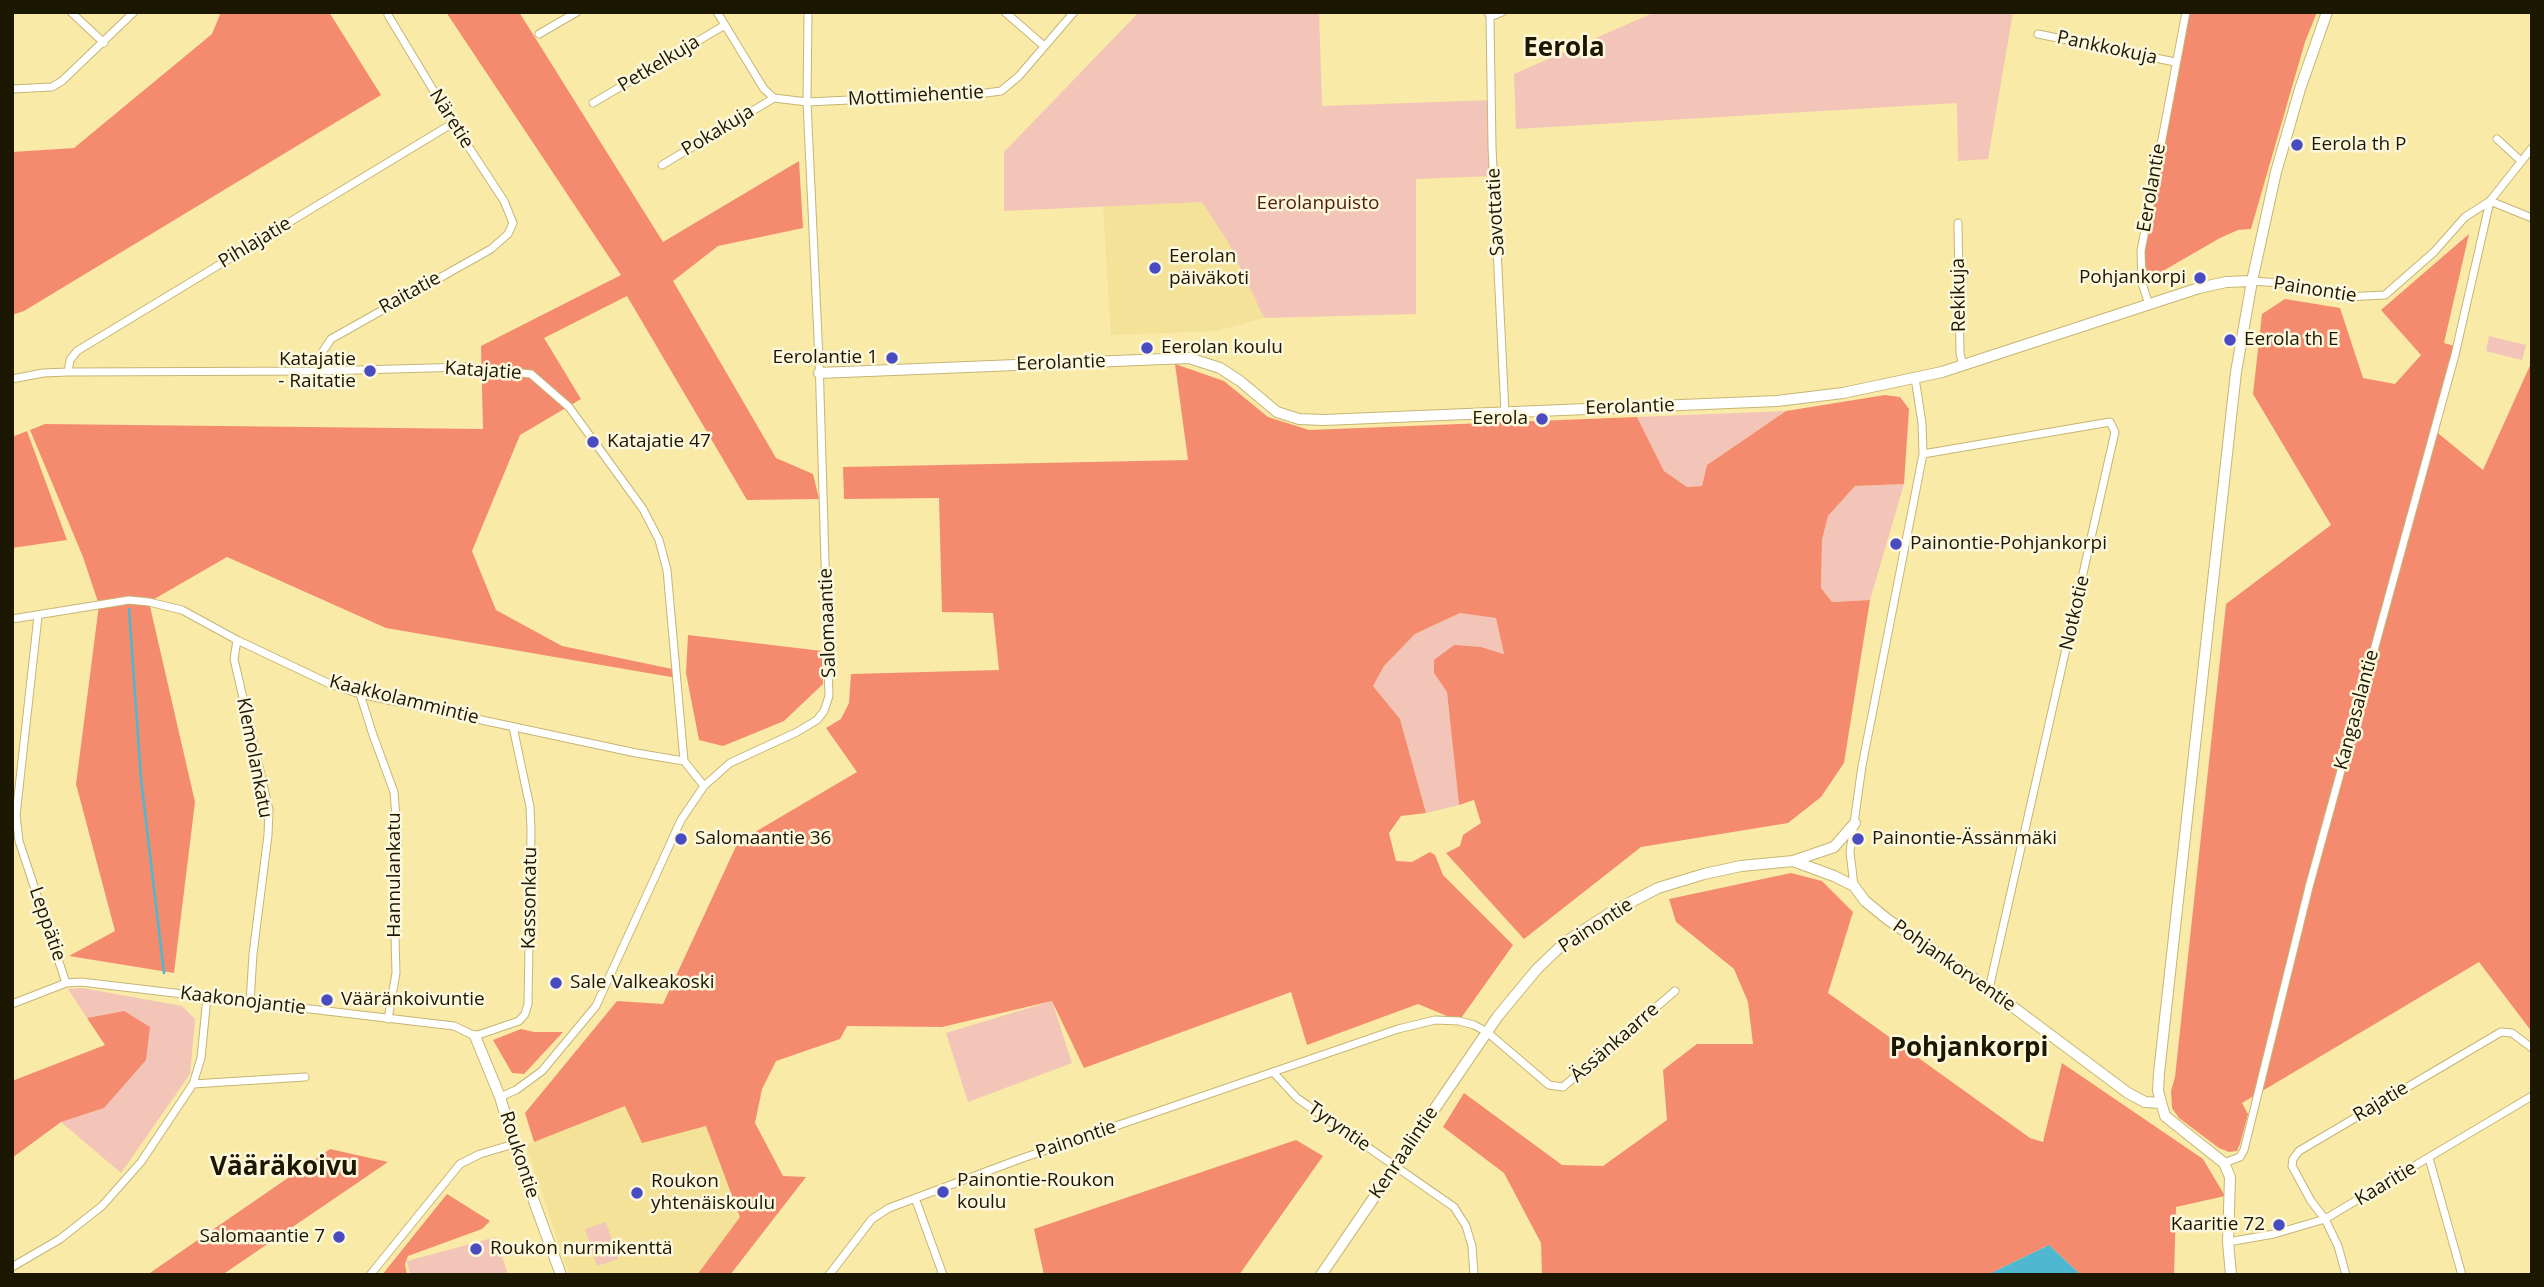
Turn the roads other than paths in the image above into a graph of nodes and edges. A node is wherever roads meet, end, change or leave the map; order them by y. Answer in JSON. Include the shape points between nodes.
{"nodes":[{"id":1,"x":71,"y":12,"type":"edge"},
{"id":2,"x":134,"y":12,"type":"edge"},
{"id":3,"x":577,"y":12,"type":"edge"},
{"id":4,"x":718,"y":12,"type":"edge"},
{"id":5,"x":808,"y":12,"type":"edge"},
{"id":6,"x":1004,"y":12,"type":"edge"},
{"id":7,"x":1074,"y":12,"type":"edge"},
{"id":8,"x":1502,"y":12,"type":"edge"},
{"id":9,"x":2186,"y":12,"type":"edge"},
{"id":10,"x":2327,"y":12,"type":"edge"},
{"id":11,"x":388,"y":15,"type":"dead end"},
{"id":12,"x":1489,"y":15,"type":"edge"},
{"id":13,"x":725,"y":25,"type":"junction"},
{"id":14,"x":539,"y":34,"type":"dead end"},
{"id":15,"x":2038,"y":34,"type":"dead end"},
{"id":16,"x":104,"y":43,"type":"junction"},
{"id":17,"x":1044,"y":46,"type":"junction"},
{"id":18,"x":2175,"y":62,"type":"junction"},
{"id":19,"x":12,"y":89,"type":"edge"},
{"id":20,"x":774,"y":98,"type":"junction"},
{"id":21,"x":807,"y":102,"type":"junction"},
{"id":22,"x":593,"y":103,"type":"dead end"},
{"id":23,"x":453,"y":123,"type":"junction"},
{"id":24,"x":2497,"y":139,"type":"dead end"},
{"id":25,"x":2532,"y":148,"type":"edge"},
{"id":26,"x":2521,"y":161,"type":"junction"},
{"id":27,"x":662,"y":165,"type":"dead end"},
{"id":28,"x":2490,"y":201,"type":"junction"},
{"id":29,"x":2532,"y":218,"type":"edge"},
{"id":30,"x":513,"y":223,"type":"joint"},
{"id":31,"x":1958,"y":223,"type":"dead end"},
{"id":32,"x":2252,"y":281,"type":"junction"},
{"id":33,"x":2149,"y":305,"type":"junction"},
{"id":34,"x":1963,"y":366,"type":"junction"},
{"id":35,"x":322,"y":371,"type":"junction"},
{"id":36,"x":68,"y":372,"type":"junction"},
{"id":37,"x":819,"y":373,"type":"junction"},
{"id":38,"x":1915,"y":378,"type":"junction"},
{"id":39,"x":12,"y":379,"type":"edge"},
{"id":40,"x":1505,"y":413,"type":"junction"},
{"id":41,"x":1923,"y":454,"type":"junction"},
{"id":42,"x":38,"y":616,"type":"junction"},
{"id":43,"x":12,"y":619,"type":"edge"},
{"id":44,"x":237,"y":640,"type":"junction"},
{"id":45,"x":360,"y":694,"type":"junction"},
{"id":46,"x":513,"y":727,"type":"junction"},
{"id":47,"x":684,"y":761,"type":"junction"},
{"id":48,"x":704,"y":786,"type":"junction"},
{"id":49,"x":1855,"y":823,"type":"junction"},
{"id":50,"x":1793,"y":861,"type":"junction"},
{"id":51,"x":1854,"y":887,"type":"junction"},
{"id":52,"x":66,"y":983,"type":"junction"},
{"id":53,"x":1989,"y":989,"type":"junction"},
{"id":54,"x":1675,"y":991,"type":"dead end"},
{"id":55,"x":207,"y":996,"type":"junction"},
{"id":56,"x":250,"y":1002,"type":"junction"},
{"id":57,"x":12,"y":1004,"type":"edge"},
{"id":58,"x":388,"y":1019,"type":"junction"},
{"id":59,"x":1487,"y":1032,"type":"junction"},
{"id":60,"x":475,"y":1037,"type":"junction"},
{"id":61,"x":2532,"y":1048,"type":"edge"},
{"id":62,"x":1273,"y":1072,"type":"junction"},
{"id":63,"x":306,"y":1077,"type":"dead end"},
{"id":64,"x":192,"y":1084,"type":"junction"},
{"id":65,"x":2532,"y":1096,"type":"edge"},
{"id":66,"x":500,"y":1097,"type":"junction"},
{"id":67,"x":2160,"y":1103,"type":"junction"},
{"id":68,"x":514,"y":1144,"type":"junction"},
{"id":69,"x":2429,"y":1158,"type":"junction"},
{"id":70,"x":2224,"y":1163,"type":"junction"},
{"id":71,"x":1395,"y":1167,"type":"junction"},
{"id":72,"x":915,"y":1198,"type":"junction"},
{"id":73,"x":2325,"y":1219,"type":"junction"},
{"id":74,"x":2228,"y":1242,"type":"junction"},
{"id":75,"x":12,"y":1267,"type":"edge"},
{"id":76,"x":370,"y":1275,"type":"edge"},
{"id":77,"x":561,"y":1275,"type":"edge"},
{"id":78,"x":829,"y":1275,"type":"edge"},
{"id":79,"x":943,"y":1275,"type":"edge"},
{"id":80,"x":1321,"y":1275,"type":"edge"},
{"id":81,"x":1474,"y":1275,"type":"edge"},
{"id":82,"x":2231,"y":1275,"type":"edge"},
{"id":83,"x":2346,"y":1275,"type":"edge"},
{"id":84,"x":2462,"y":1275,"type":"edge"}],
"edges":[{"from":1,"to":16,"type":"street"},
{"from":2,"to":16,"type":"street"},
{"from":3,"to":14,"type":"street"},
{"from":4,"to":13,"type":"street"},
{"from":5,"to":21,"type":"street","name":"Salomaantie"},
{"from":6,"to":17,"type":"street"},
{"from":7,"to":17,"type":"street","name":"Mottimiehentie"},
{"from":8,"to":12,"type":"street"},
{"from":9,"to":18,"type":"street","name":"Eerolantie"},
{"from":10,"to":32,"type":"street","via":[[2276,172]]},
{"from":11,"to":23,"type":"street","name":"Näretie"},
{"from":12,"to":40,"type":"street","name":"Savottatie"},
{"from":13,"to":20,"type":"street"},
{"from":13,"to":22,"type":"street","name":"Petkelkuja"},
{"from":15,"to":18,"type":"street","name":"Pankkokuja"},
{"from":16,"to":19,"type":"street","via":[[52,87]]},
{"from":17,"to":21,"type":"street","name":"Mottimiehentie","via":[[1001,91]]},
{"from":18,"to":33,"type":"street","name":"Eerolantie","via":[[2141,251],[2142,283]]},
{"from":20,"to":21,"type":"street","name":"Mottimiehentie"},
{"from":20,"to":27,"type":"street","name":"Pokakuja"},
{"from":21,"to":37,"type":"street","name":"Salomaantie"},
{"from":23,"to":30,"type":"street","name":"Näretie","via":[[504,201]]},
{"from":23,"to":36,"type":"street","name":"Pihlajatie","via":[[77,351]]},
{"from":24,"to":26,"type":"street"},
{"from":25,"to":26,"type":"street","name":"Kangasalantie"},
{"from":26,"to":28,"type":"street","name":"Kangasalantie"},
{"from":28,"to":29,"type":"street"},
{"from":28,"to":32,"type":"street","name":"Painontie","via":[[2465,217],[2385,295],[2344,297]]},
{"from":28,"to":70,"type":"street","name":"Kangasalantie","via":[[2455,355],[2309,887],[2244,1150],[2240,1157]]},
{"from":30,"to":35,"type":"street","name":"Raitatie","via":[[508,234],[491,248],[331,339],[323,351]]},
{"from":31,"to":34,"type":"street","name":"Rekikuja"},
{"from":32,"to":33,"type":"street","name":"Painontie","via":[[2226,282]]},
{"from":32,"to":67,"type":"street","via":[[2236,372],[2159,1073]]},
{"from":33,"to":34,"type":"street","name":"Eerolantie"},
{"from":34,"to":38,"type":"street","name":"Eerolantie"},
{"from":35,"to":36,"type":"street","name":"Katajatie"},
{"from":35,"to":47,"type":"street","name":"Katajatie","via":[[466,367],[531,374],[569,407],[643,509],[659,540],[667,570]]},
{"from":36,"to":39,"type":"street","name":"Katajatie"},
{"from":37,"to":40,"type":"street","name":"Eerolantie","via":[[1189,358],[1220,368],[1277,412],[1298,419]]},
{"from":37,"to":48,"type":"street","name":"Salomaantie","via":[[829,696],[817,720],[730,764]]},
{"from":38,"to":40,"type":"street","name":"Eerolantie","via":[[1783,400]]},
{"from":38,"to":41,"type":"street"},
{"from":41,"to":49,"type":"street"},
{"from":41,"to":53,"type":"street","name":"Notkotie","via":[[2110,422],[2115,432]]},
{"from":42,"to":43,"type":"street","name":"Kaakkolammintie"},
{"from":42,"to":44,"type":"street","name":"Kaakkolammintie","via":[[129,600],[149,602],[182,610]]},
{"from":42,"to":52,"type":"street","name":"Leppätie","via":[[16,815],[19,841]]},
{"from":44,"to":45,"type":"street","name":"Kaakkolammintie"},
{"from":44,"to":56,"type":"street","name":"Klemolankatu","via":[[234,659],[269,810]]},
{"from":45,"to":46,"type":"street","name":"Kaakkolammintie"},
{"from":45,"to":58,"type":"street","name":"Hannulankatu","via":[[394,792],[396,973]]},
{"from":46,"to":47,"type":"street","name":"Kaakkolammintie"},
{"from":46,"to":60,"type":"street","name":"Kassonkatu","via":[[530,807],[528,1004],[519,1021]]},
{"from":47,"to":48,"type":"street"},
{"from":48,"to":66,"type":"street","name":"Salomaantie","via":[[681,820],[596,1006],[541,1071]]},
{"from":49,"to":50,"type":"street","via":[[1834,847]]},
{"from":49,"to":51,"type":"street","via":[[1850,852]]},
{"from":50,"to":51,"type":"street","name":"Painontie"},
{"from":50,"to":59,"type":"street","name":"Painontie","via":[[1704,874],[1658,888],[1610,913],[1564,943]]},
{"from":51,"to":53,"type":"street","name":"Pohjankorventie","via":[[1887,919]]},
{"from":52,"to":55,"type":"street","name":"Kaakonojantie"},
{"from":52,"to":57,"type":"street","name":"Kaakonojantie"},
{"from":53,"to":67,"type":"street","name":"Pohjankorventie","via":[[2129,1093],[2145,1102]]},
{"from":54,"to":59,"type":"street","name":"Ässänkaarre","via":[[1563,1087],[1549,1085]]},
{"from":55,"to":56,"type":"street","name":"Kaakonojantie"},
{"from":55,"to":64,"type":"street","via":[[201,1058]]},
{"from":56,"to":58,"type":"street","name":"Kaakonojantie"},
{"from":58,"to":60,"type":"street","name":"Kaakonojantie","via":[[454,1026]]},
{"from":59,"to":62,"type":"street","name":"Painontie","via":[[1459,1021],[1434,1020]]},
{"from":59,"to":71,"type":"street","name":"Kenraalintie"},
{"from":60,"to":66,"type":"street","name":"Roukontie"},
{"from":61,"to":73,"type":"street","name":"Rajatie","via":[[2512,1033],[2501,1032],[2299,1152],[2292,1166]]},
{"from":62,"to":71,"type":"street","name":"Tyryntie","via":[[1297,1098]]},
{"from":62,"to":72,"type":"street","name":"Painontie"},
{"from":63,"to":64,"type":"street"},
{"from":64,"to":75,"type":"street","via":[[141,1162],[102,1206]]},
{"from":65,"to":69,"type":"street","name":"Kaaritie"},
{"from":66,"to":68,"type":"street","name":"Roukontie"},
{"from":67,"to":70,"type":"street","via":[[2165,1116]]},
{"from":68,"to":76,"type":"street","via":[[460,1164]]},
{"from":68,"to":77,"type":"street","name":"Roukontie"},
{"from":69,"to":73,"type":"street","name":"Kaaritie"},
{"from":69,"to":84,"type":"street"},
{"from":70,"to":74,"type":"street","via":[[2231,1177]]},
{"from":71,"to":80,"type":"street","name":"Kenraalintie"},
{"from":71,"to":81,"type":"street","name":"Tyryntie","via":[[1454,1207],[1472,1246]]},
{"from":72,"to":78,"type":"street","name":"Painontie","via":[[872,1219]]},
{"from":72,"to":79,"type":"street"},
{"from":73,"to":74,"type":"street","name":"Kaaritie"},
{"from":73,"to":83,"type":"street"},
{"from":74,"to":82,"type":"street"}]}
